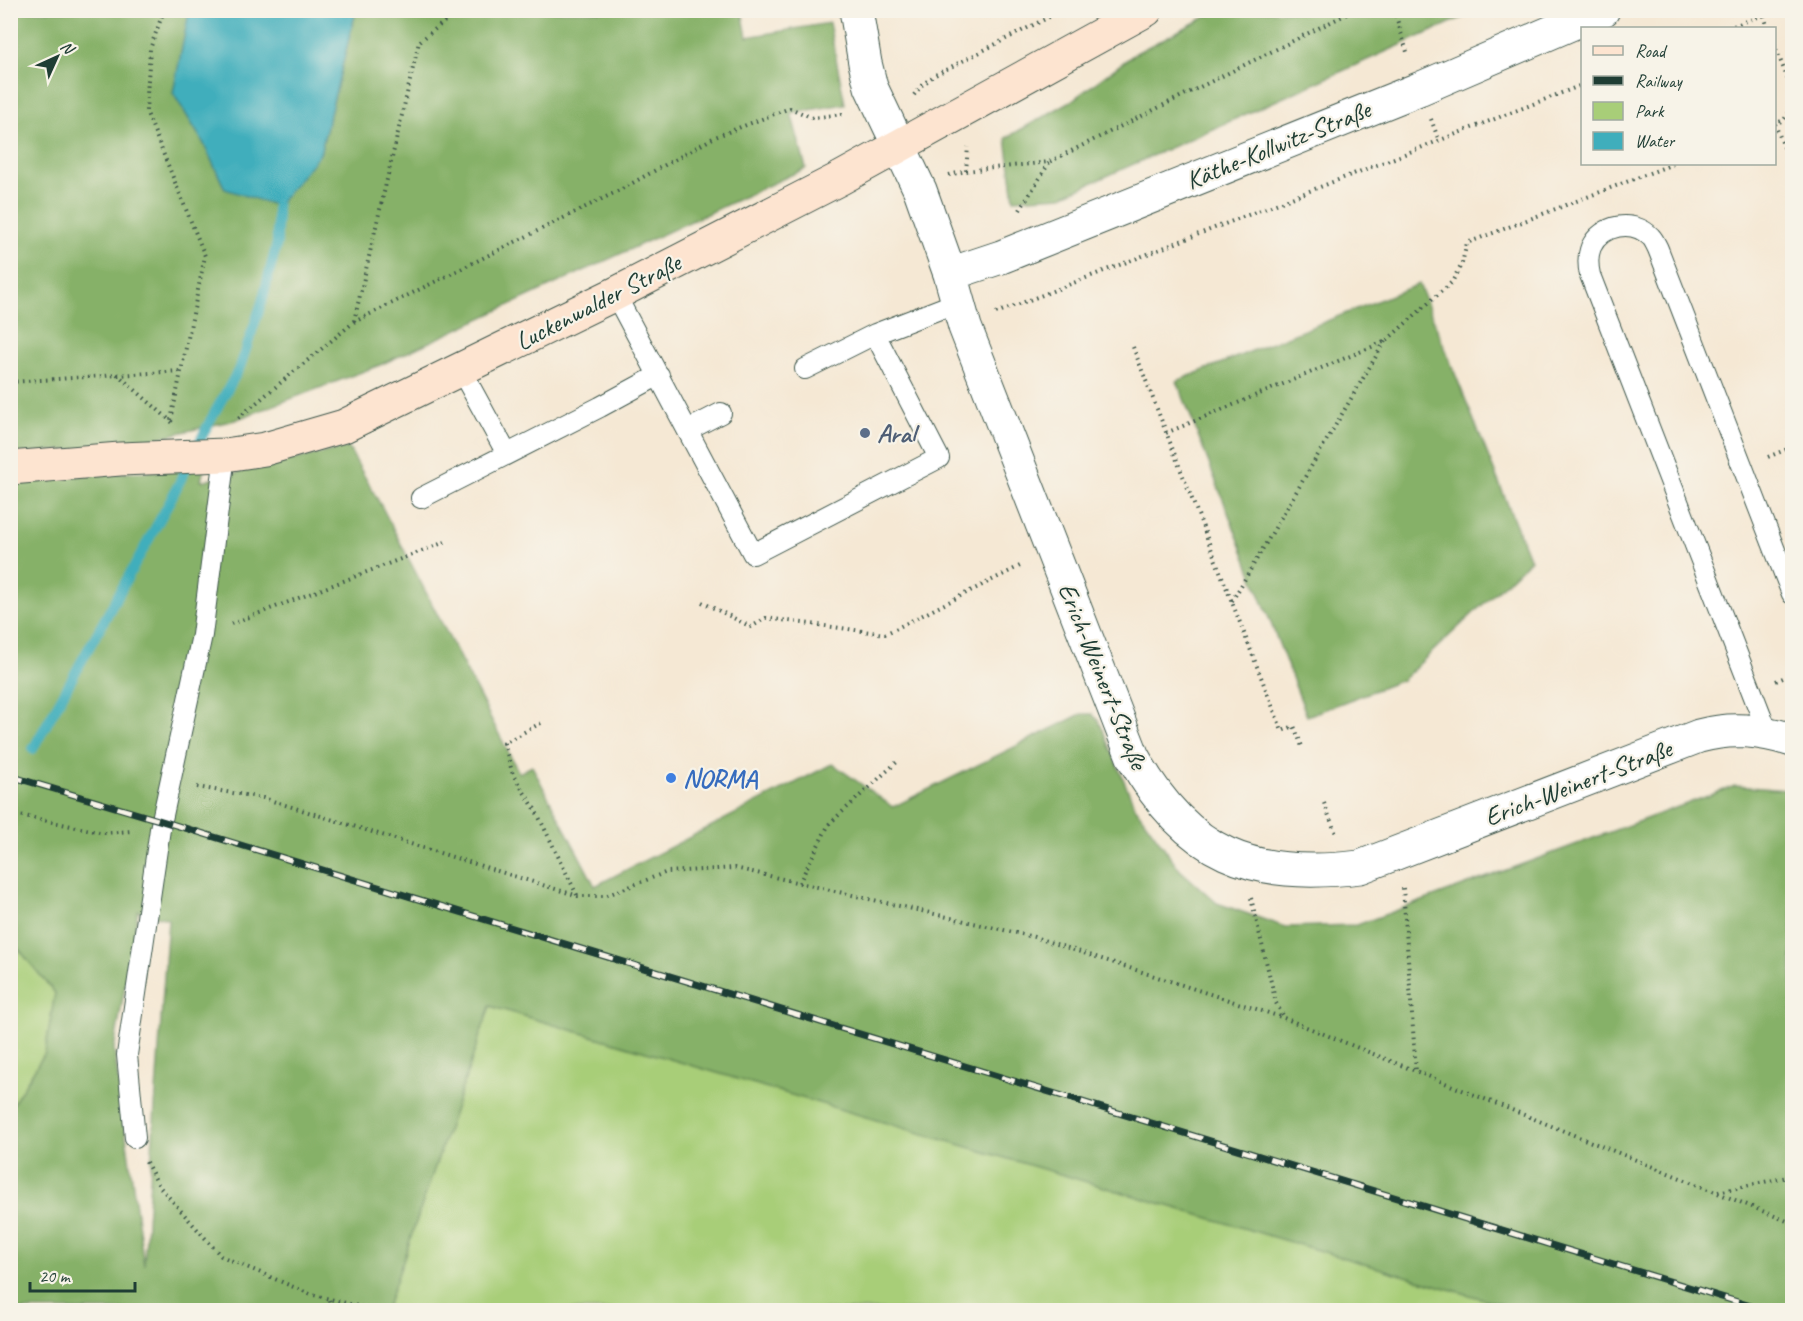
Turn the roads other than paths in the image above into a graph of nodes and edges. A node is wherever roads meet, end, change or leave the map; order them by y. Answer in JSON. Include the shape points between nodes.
{"nodes":[{"id":1,"x":856,"y":10,"type":"edge"},
{"id":2,"x":1146,"y":10,"type":"edge"},
{"id":3,"x":1603,"y":10,"type":"edge"},
{"id":4,"x":899,"y":147,"type":"junction"},
{"id":5,"x":954,"y":288,"type":"junction"},
{"id":6,"x":615,"y":294,"type":"junction"},
{"id":7,"x":875,"y":334,"type":"junction"},
{"id":8,"x":806,"y":369,"type":"dead end"},
{"id":9,"x":461,"y":370,"type":"junction"},
{"id":10,"x":659,"y":375,"type":"junction"},
{"id":11,"x":722,"y":413,"type":"dead end"},
{"id":12,"x":688,"y":430,"type":"junction"},
{"id":13,"x":507,"y":454,"type":"junction"},
{"id":14,"x":221,"y":455,"type":"junction"},
{"id":15,"x":10,"y":468,"type":"edge"},
{"id":16,"x":421,"y":498,"type":"dead end"},
{"id":17,"x":1792,"y":594,"type":"edge"},
{"id":18,"x":1780,"y":736,"type":"edge"},
{"id":19,"x":135,"y":1138,"type":"road end"}],
"edges":[{"from":1,"to":4,"type":"street","name":"Erich-Weinert-Straße","via":[[871,87]]},
{"from":2,"to":4,"type":"main road","name":"Luckenwalder Straße"},
{"from":3,"to":5,"type":"street","name":"Käthe-Kollwitz-Straße","via":[[1397,98],[1001,257]]},
{"from":4,"to":5,"type":"street","name":"Erich-Weinert-Straße","via":[[920,190]]},
{"from":4,"to":6,"type":"main road","name":"Luckenwalder Straße"},
{"from":5,"to":7,"type":"lane"},
{"from":5,"to":18,"type":"street","name":"Erich-Weinert-Straße","via":[[965,327],[1133,757],[1176,819],[1218,851],[1271,868],[1331,871],[1360,867],[1699,736],[1734,729]]},
{"from":6,"to":9,"type":"main road","name":"Luckenwalder Straße"},
{"from":6,"to":10,"type":"lane"},
{"from":7,"to":8,"type":"lane"},
{"from":7,"to":12,"type":"lane","via":[[939,458],[753,554]]},
{"from":9,"to":13,"type":"lane"},
{"from":9,"to":14,"type":"main road","name":"Luckenwalder Straße","via":[[345,426],[266,449]]},
{"from":10,"to":12,"type":"lane"},
{"from":10,"to":13,"type":"lane"},
{"from":11,"to":12,"type":"lane"},
{"from":13,"to":16,"type":"lane"},
{"from":14,"to":15,"type":"main road","name":"Luckenwalder Straße"},
{"from":14,"to":19,"type":"lane","via":[[202,635],[160,829],[128,1055]]},
{"from":17,"to":18,"type":"lane","via":[[1658,249],[1651,237],[1639,229],[1625,225],[1611,228],[1591,247],[1590,275]]}]}
